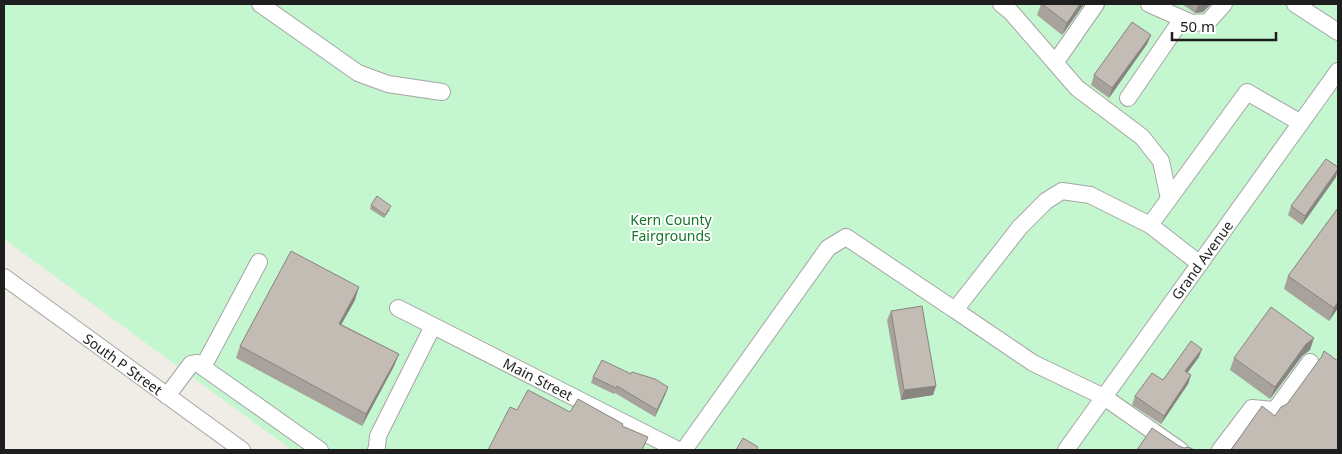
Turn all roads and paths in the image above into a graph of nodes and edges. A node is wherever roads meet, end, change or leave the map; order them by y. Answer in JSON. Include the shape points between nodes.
{"nodes":[{"id":1,"x":260,"y":4,"type":"edge"},
{"id":2,"x":1001,"y":4,"type":"edge"},
{"id":3,"x":1096,"y":4,"type":"edge"},
{"id":4,"x":1149,"y":4,"type":"edge"},
{"id":5,"x":1224,"y":4,"type":"edge"},
{"id":6,"x":1296,"y":4,"type":"edge"},
{"id":7,"x":1182,"y":19,"type":"junction"},
{"id":8,"x":1338,"y":32,"type":"edge"},
{"id":9,"x":1055,"y":63,"type":"junction"},
{"id":10,"x":1338,"y":71,"type":"edge"},
{"id":11,"x":442,"y":92,"type":"dead end"},
{"id":12,"x":1128,"y":98,"type":"dead end"},
{"id":13,"x":1301,"y":123,"type":"junction"},
{"id":14,"x":1169,"y":199,"type":"junction"},
{"id":15,"x":1150,"y":225,"type":"junction"},
{"id":16,"x":259,"y":262,"type":"dead end"},
{"id":17,"x":1200,"y":264,"type":"junction"},
{"id":18,"x":4,"y":277,"type":"edge"},
{"id":19,"x":398,"y":308,"type":"dead end"},
{"id":20,"x":955,"y":310,"type":"junction"},
{"id":21,"x":433,"y":326,"type":"junction"},
{"id":22,"x":1310,"y":362,"type":"dead end"},
{"id":23,"x":203,"y":367,"type":"junction"},
{"id":24,"x":167,"y":396,"type":"junction"},
{"id":25,"x":1104,"y":397,"type":"junction"},
{"id":26,"x":377,"y":443,"type":"edge"},
{"id":27,"x":242,"y":450,"type":"edge"},
{"id":28,"x":320,"y":450,"type":"edge"},
{"id":29,"x":364,"y":450,"type":"edge"},
{"id":30,"x":678,"y":450,"type":"edge"},
{"id":31,"x":684,"y":450,"type":"edge"},
{"id":32,"x":1066,"y":450,"type":"edge"},
{"id":33,"x":1180,"y":450,"type":"edge"},
{"id":34,"x":1220,"y":450,"type":"edge"}],
"edges":[{"from":1,"to":11,"type":"street","via":[[358,73],[388,84]]},
{"from":2,"to":9,"type":"street"},
{"from":3,"to":9,"type":"street"},
{"from":4,"to":7,"type":"street"},
{"from":5,"to":7,"type":"street","via":[[1208,22],[1192,23]]},
{"from":6,"to":8,"type":"street"},
{"from":7,"to":12,"type":"street"},
{"from":9,"to":14,"type":"street","via":[[1077,88],[1142,137],[1161,161]]},
{"from":10,"to":13,"type":"street","name":"Grand Avenue"},
{"from":13,"to":14,"type":"street","via":[[1247,92]]},
{"from":13,"to":17,"type":"street","name":"Grand Avenue"},
{"from":14,"to":15,"type":"street"},
{"from":15,"to":17,"type":"street"},
{"from":15,"to":20,"type":"street","via":[[1090,195],[1062,191],[1046,201],[1020,227]]},
{"from":16,"to":23,"type":"street"},
{"from":17,"to":25,"type":"street","name":"Grand Avenue"},
{"from":18,"to":24,"type":"street","name":"South P Street"},
{"from":19,"to":21,"type":"street","name":"Main Street"},
{"from":20,"to":25,"type":"street","via":[[1033,363]]},
{"from":20,"to":31,"type":"street","via":[[846,237],[828,248]]},
{"from":21,"to":26,"type":"street"},
{"from":21,"to":30,"type":"street","name":"Main Street"},
{"from":22,"to":34,"type":"street","via":[[1275,410],[1252,408]]},
{"from":23,"to":24,"type":"street","via":[[191,364]]},
{"from":23,"to":28,"type":"street"},
{"from":24,"to":27,"type":"street","name":"South P Street"},
{"from":25,"to":32,"type":"street","name":"Grand Avenue"},
{"from":25,"to":33,"type":"street"},
{"from":26,"to":29,"type":"street","via":[[369,442]]}]}
